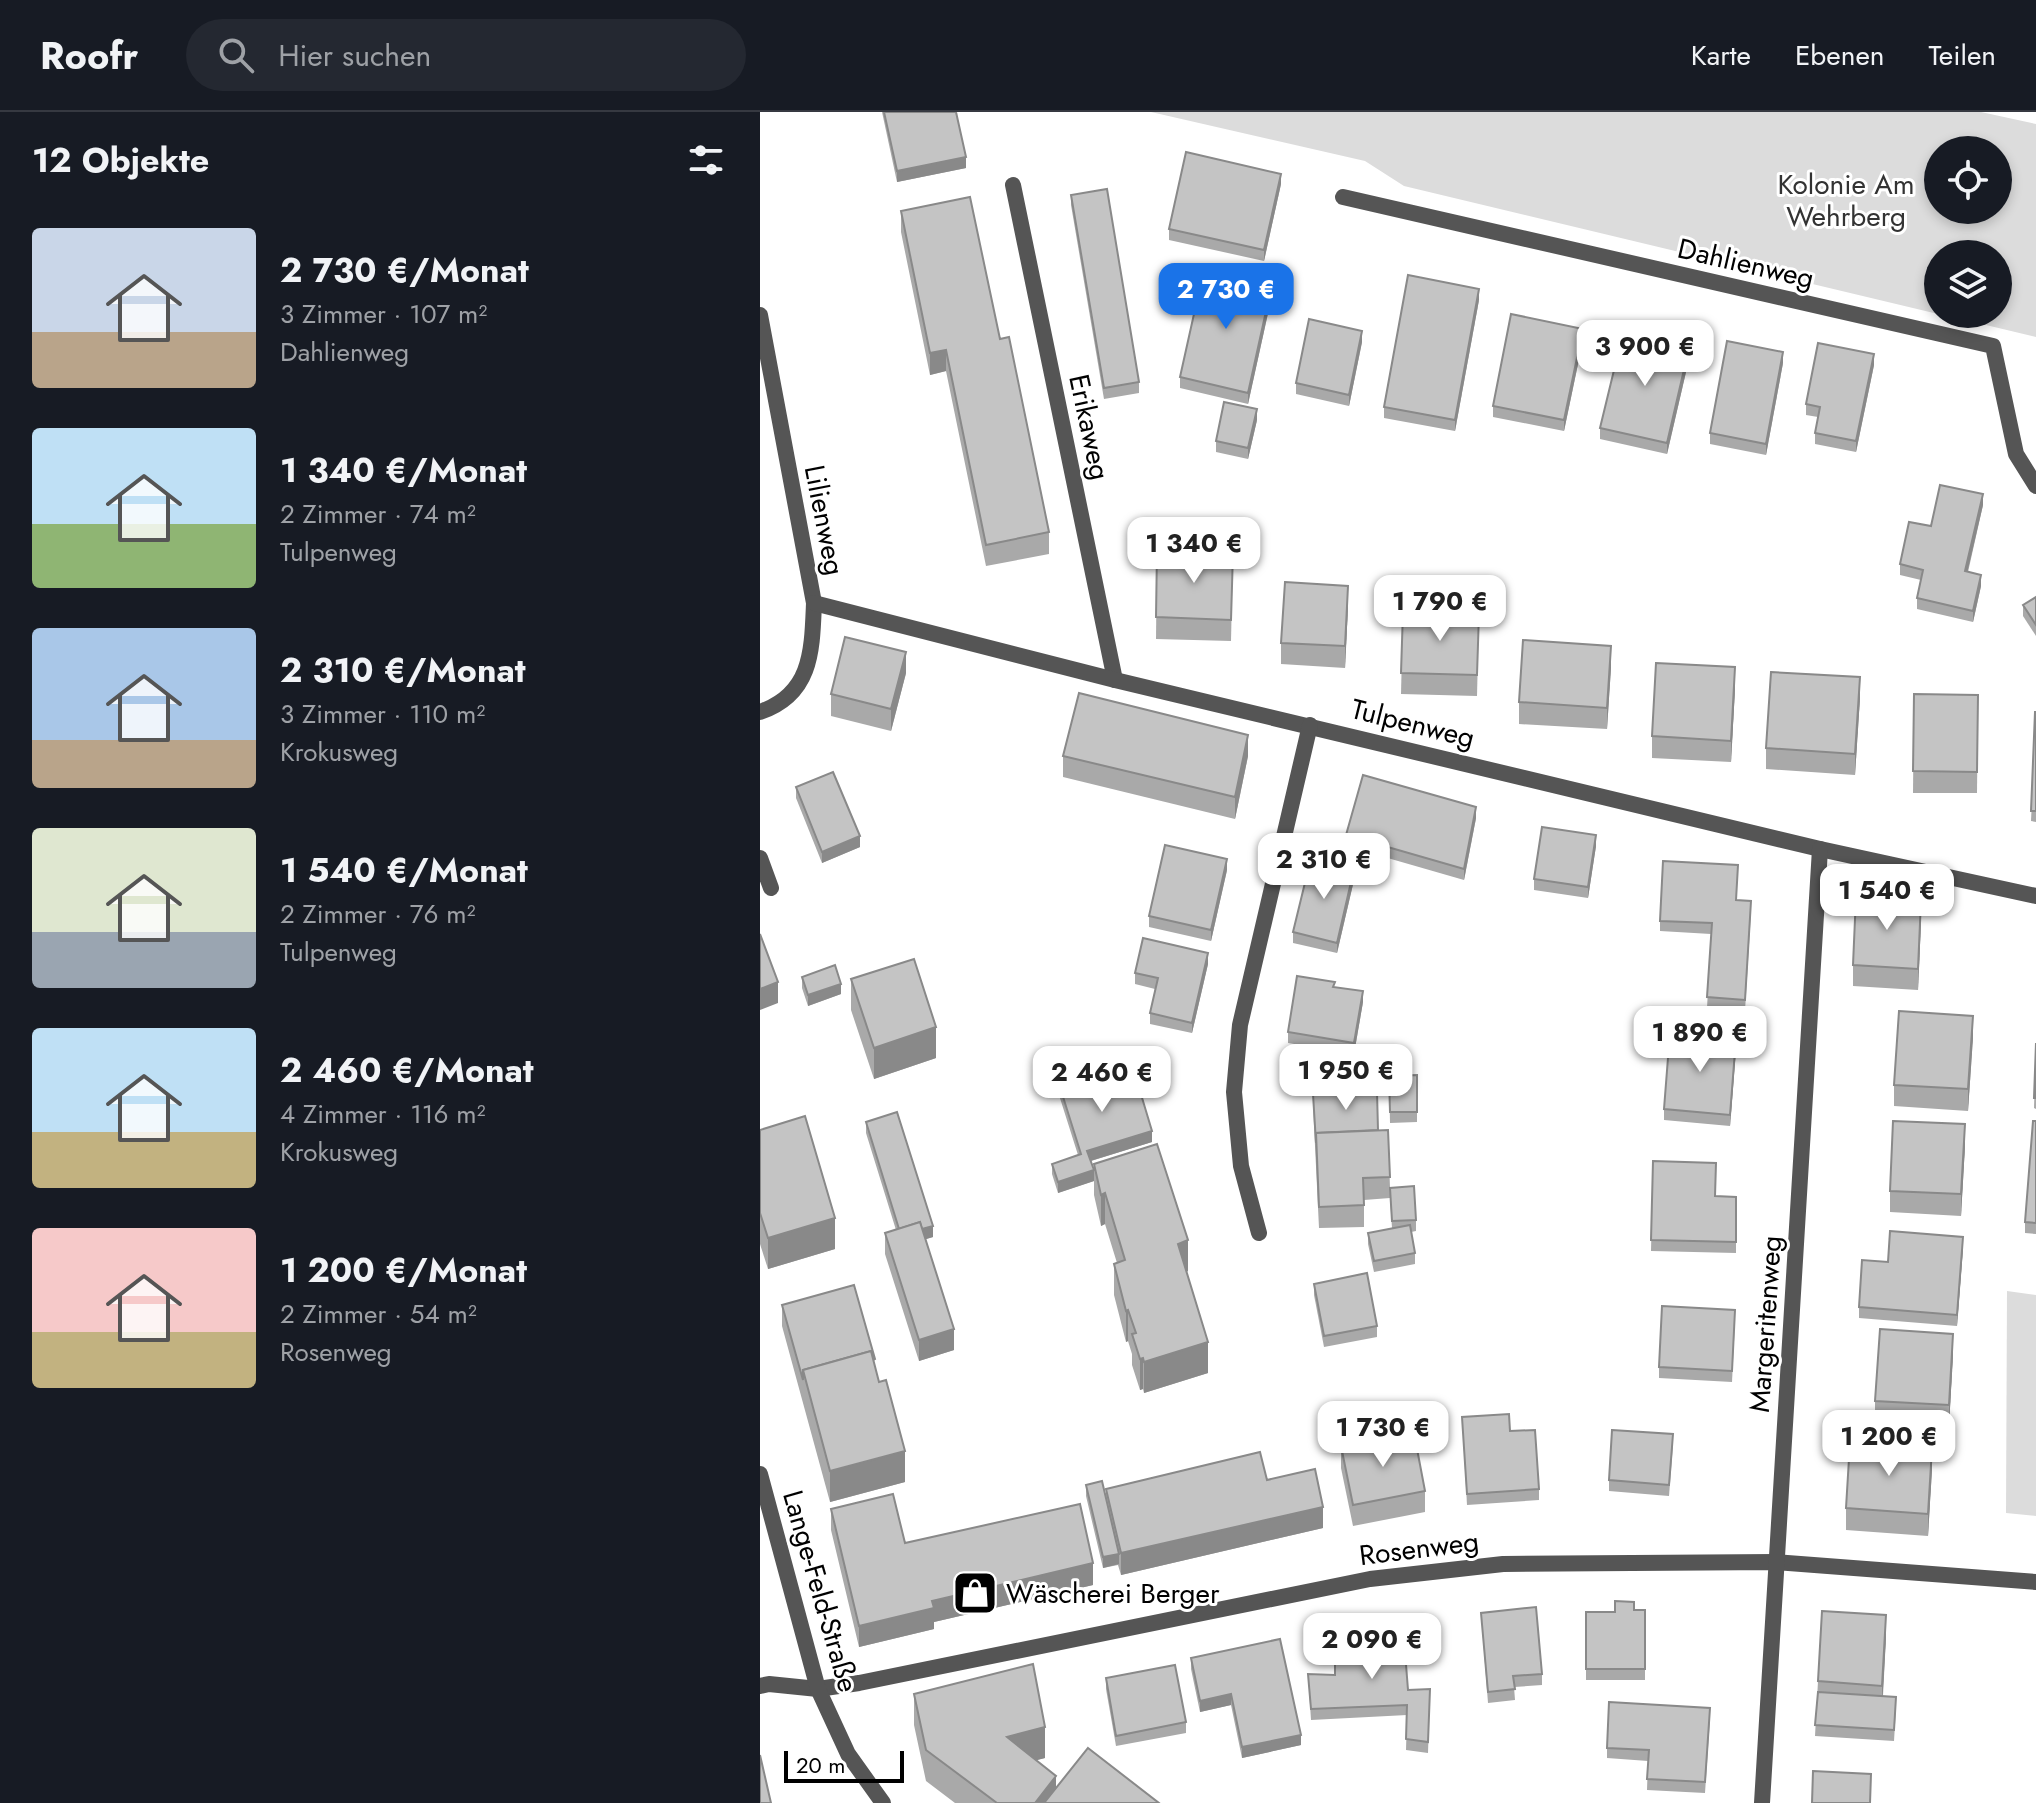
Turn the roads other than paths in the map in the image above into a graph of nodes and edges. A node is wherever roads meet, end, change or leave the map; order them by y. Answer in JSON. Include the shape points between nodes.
{"nodes":[{"id":1,"x":1013,"y":185,"type":"dead end"},
{"id":2,"x":1343,"y":197,"type":"dead end"},
{"id":3,"x":760,"y":315,"type":"edge"},
{"id":4,"x":2036,"y":486,"type":"edge"},
{"id":5,"x":814,"y":603,"type":"junction"},
{"id":6,"x":1115,"y":680,"type":"junction"},
{"id":7,"x":760,"y":712,"type":"edge"},
{"id":8,"x":1310,"y":725,"type":"junction"},
{"id":9,"x":1820,"y":849,"type":"junction"},
{"id":10,"x":760,"y":858,"type":"edge"},
{"id":11,"x":771,"y":888,"type":"dead end"},
{"id":12,"x":2036,"y":896,"type":"edge"},
{"id":13,"x":1259,"y":1233,"type":"dead end"},
{"id":14,"x":760,"y":1474,"type":"edge"},
{"id":15,"x":1776,"y":1562,"type":"junction"},
{"id":16,"x":2036,"y":1582,"type":"edge"},
{"id":17,"x":760,"y":1686,"type":"edge"},
{"id":18,"x":818,"y":1689,"type":"junction"},
{"id":19,"x":880,"y":1802,"type":"edge"},
{"id":20,"x":1762,"y":1803,"type":"edge"}],
"edges":[{"from":1,"to":6,"type":"street","name":"Erikaweg"},
{"from":2,"to":4,"type":"street","name":"Dahlienweg","via":[[1993,346],[2016,454]]},
{"from":3,"to":5,"type":"street","name":"Lilienweg"},
{"from":5,"to":6,"type":"street","name":"Tulpenweg"},
{"from":5,"to":7,"type":"street","name":"Lilienweg","via":[[812,647],[802,683],[778,706]]},
{"from":6,"to":8,"type":"street","name":"Tulpenweg"},
{"from":8,"to":9,"type":"street","name":"Tulpenweg"},
{"from":8,"to":13,"type":"street","via":[[1240,1025],[1234,1092],[1241,1166]]},
{"from":9,"to":12,"type":"street","name":"Tulpenweg"},
{"from":9,"to":15,"type":"street","name":"Margeritenweg"},
{"from":10,"to":11,"type":"street"},
{"from":14,"to":18,"type":"street","name":"Lange-Feld-Straße"},
{"from":15,"to":16,"type":"street","name":"Rosenweg"},
{"from":15,"to":18,"type":"street","name":"Rosenweg","via":[[1503,1564],[1370,1579]]},
{"from":15,"to":20,"type":"street","name":"Margeritenweg"},
{"from":17,"to":18,"type":"street","name":"Rosenweg"},
{"from":18,"to":19,"type":"street","name":"Lange-Feld-Straße","via":[[848,1754]]}]}
